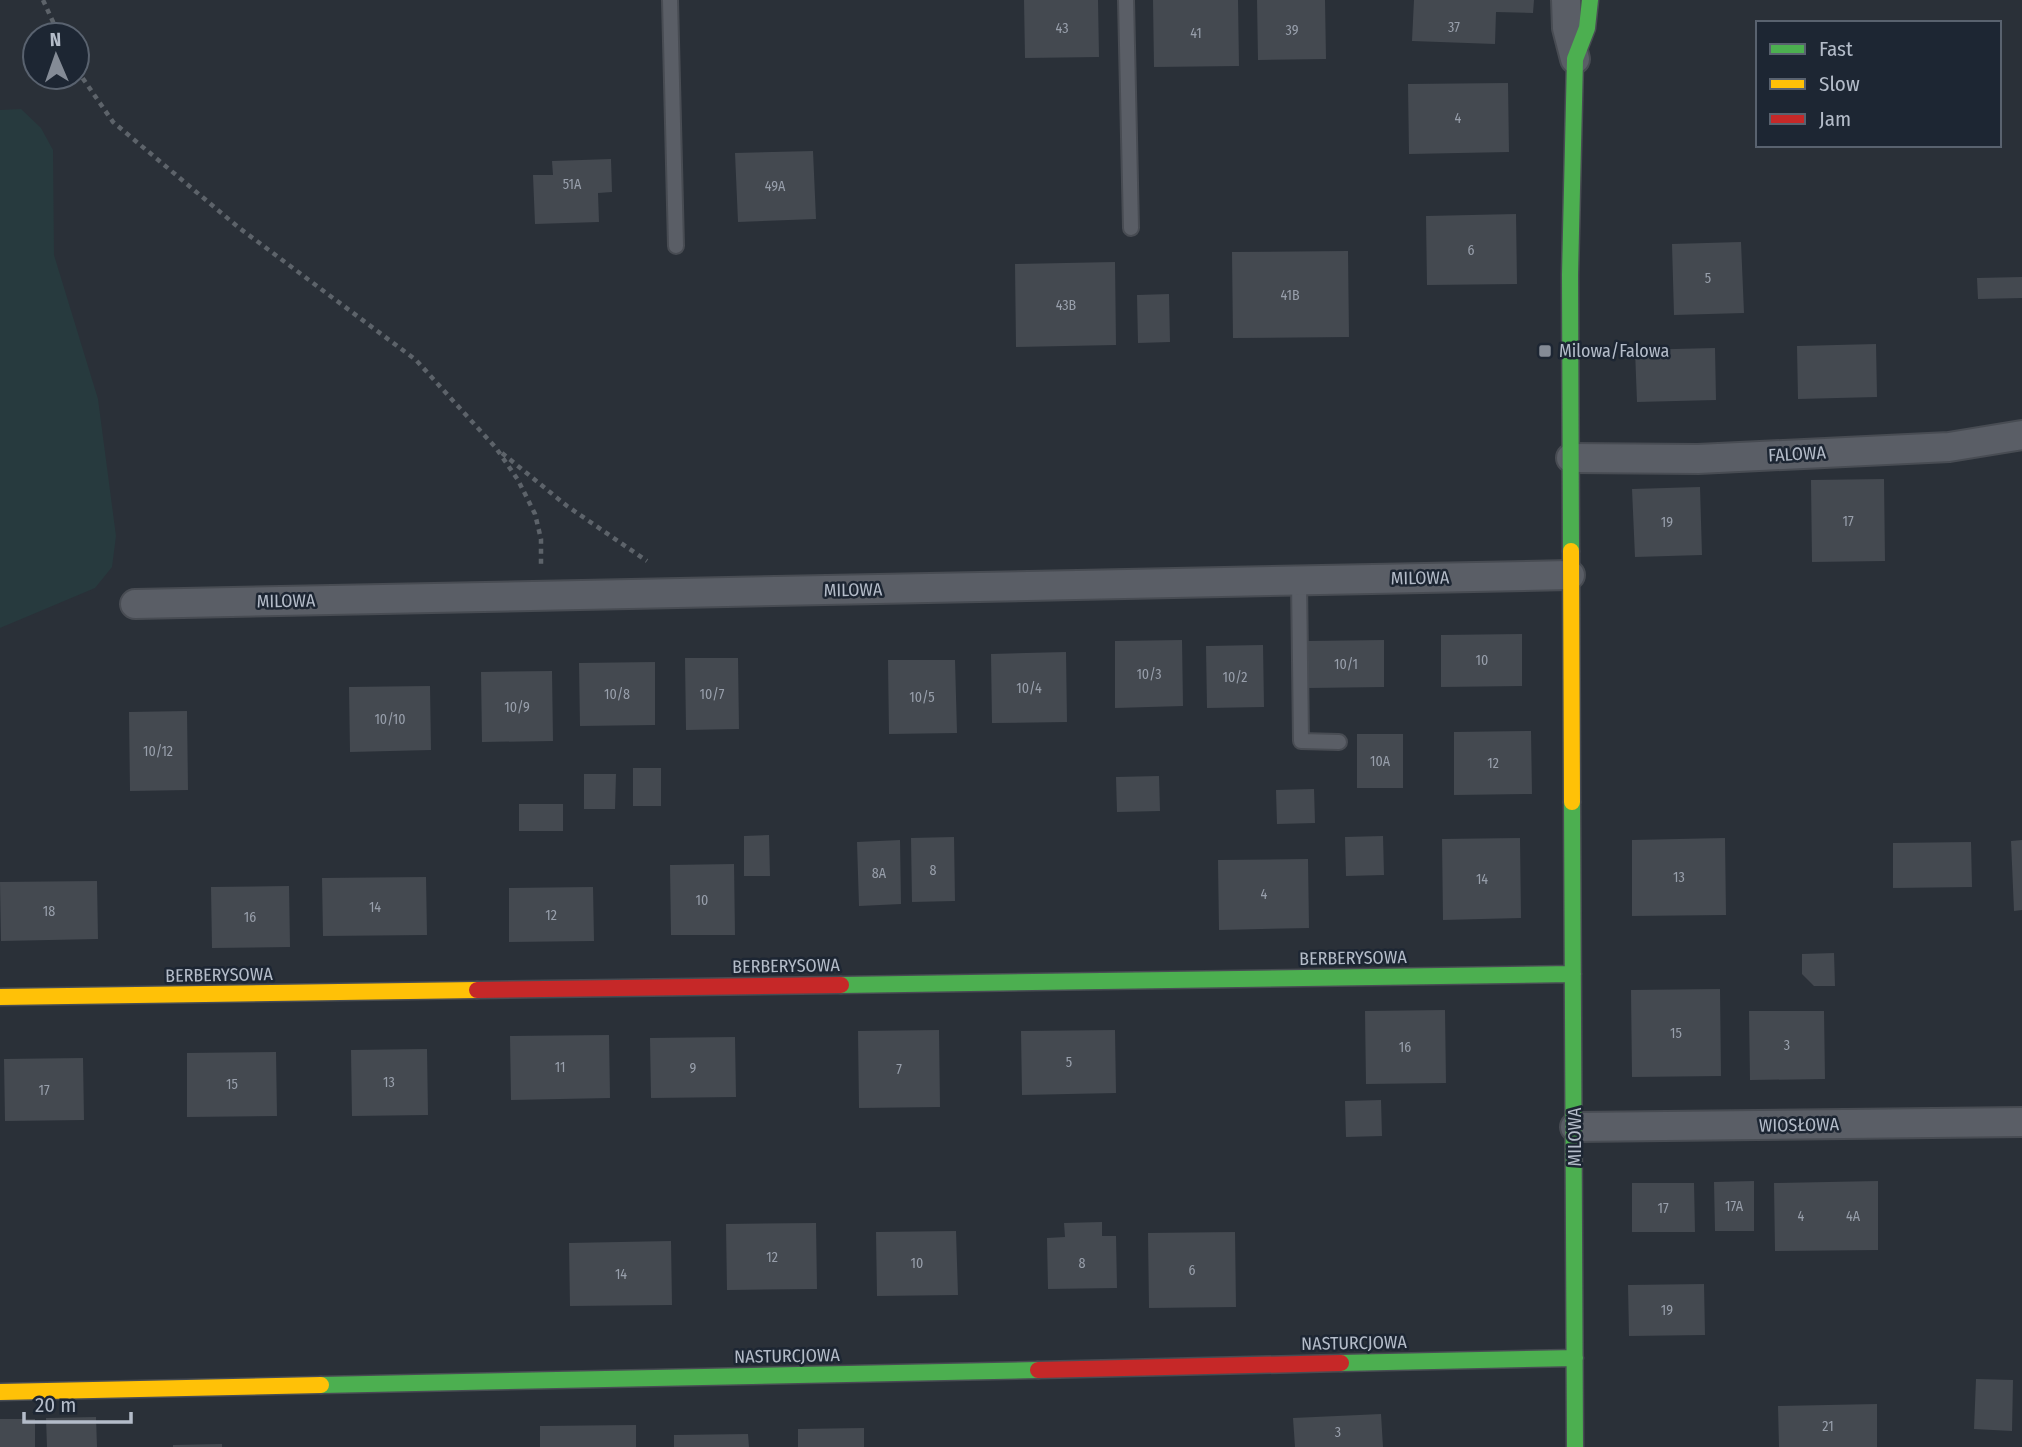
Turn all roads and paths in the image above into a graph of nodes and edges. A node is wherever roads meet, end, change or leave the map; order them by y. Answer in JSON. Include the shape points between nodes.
{"nodes":[{"id":1,"x":43,"y":0,"type":"edge"},
{"id":2,"x":670,"y":0,"type":"edge"},
{"id":3,"x":1126,"y":0,"type":"edge"},
{"id":4,"x":1566,"y":0,"type":"edge"},
{"id":5,"x":1590,"y":0,"type":"edge"},
{"id":6,"x":53,"y":21,"type":"edge"},
{"id":7,"x":1575,"y":59,"type":"junction"},
{"id":8,"x":91,"y":90,"type":"edge"},
{"id":9,"x":1131,"y":228,"type":"dead end"},
{"id":10,"x":676,"y":246,"type":"dead end"},
{"id":11,"x":2022,"y":435,"type":"edge"},
{"id":12,"x":496,"y":448,"type":"junction"},
{"id":13,"x":1571,"y":458,"type":"junction"},
{"id":14,"x":649,"y":562,"type":"dead end"},
{"id":15,"x":1570,"y":575,"type":"junction"},
{"id":16,"x":1299,"y":581,"type":"junction"},
{"id":17,"x":532,"y":596,"type":"junction"},
{"id":18,"x":135,"y":604,"type":"dead end"},
{"id":19,"x":1339,"y":742,"type":"dead end"},
{"id":20,"x":1573,"y":974,"type":"junction"},
{"id":21,"x":0,"y":997,"type":"edge"},
{"id":22,"x":2022,"y":1122,"type":"edge"},
{"id":23,"x":1575,"y":1127,"type":"junction"},
{"id":24,"x":1575,"y":1358,"type":"junction"},
{"id":25,"x":0,"y":1392,"type":"edge"},
{"id":26,"x":1575,"y":1447,"type":"edge"}],
"edges":[{"from":1,"to":6,"type":"path"},
{"from":2,"to":10,"type":"lane"},
{"from":3,"to":9,"type":"lane"},
{"from":4,"to":7,"type":"street","name":"MILOWA"},
{"from":5,"to":7,"type":"street","name":"MILOWA","via":[[1587,28]]},
{"from":7,"to":13,"type":"street","name":"MILOWA"},
{"from":8,"to":12,"type":"path","via":[[113,122],[238,227],[416,360]]},
{"from":11,"to":13,"type":"street","name":"FALOWA","via":[[1949,447],[1698,459]]},
{"from":12,"to":14,"type":"path","via":[[567,506]]},
{"from":12,"to":17,"type":"path","via":[[536,513],[541,566]]},
{"from":13,"to":15,"type":"street","name":"MILOWA"},
{"from":15,"to":16,"type":"street","name":"MILOWA"},
{"from":15,"to":20,"type":"street","name":"MILOWA"},
{"from":16,"to":17,"type":"street","name":"MILOWA"},
{"from":16,"to":19,"type":"lane","via":[[1301,741]]},
{"from":17,"to":18,"type":"street","name":"MILOWA"},
{"from":20,"to":21,"type":"street","name":"BERBERYSOWA"},
{"from":20,"to":23,"type":"street","name":"MILOWA"},
{"from":22,"to":23,"type":"street","name":"WIOSŁOWA"},
{"from":23,"to":24,"type":"street","name":"MILOWA"},
{"from":24,"to":25,"type":"street","name":"NASTURCJOWA"},
{"from":24,"to":26,"type":"street","name":"MILOWA"}]}
